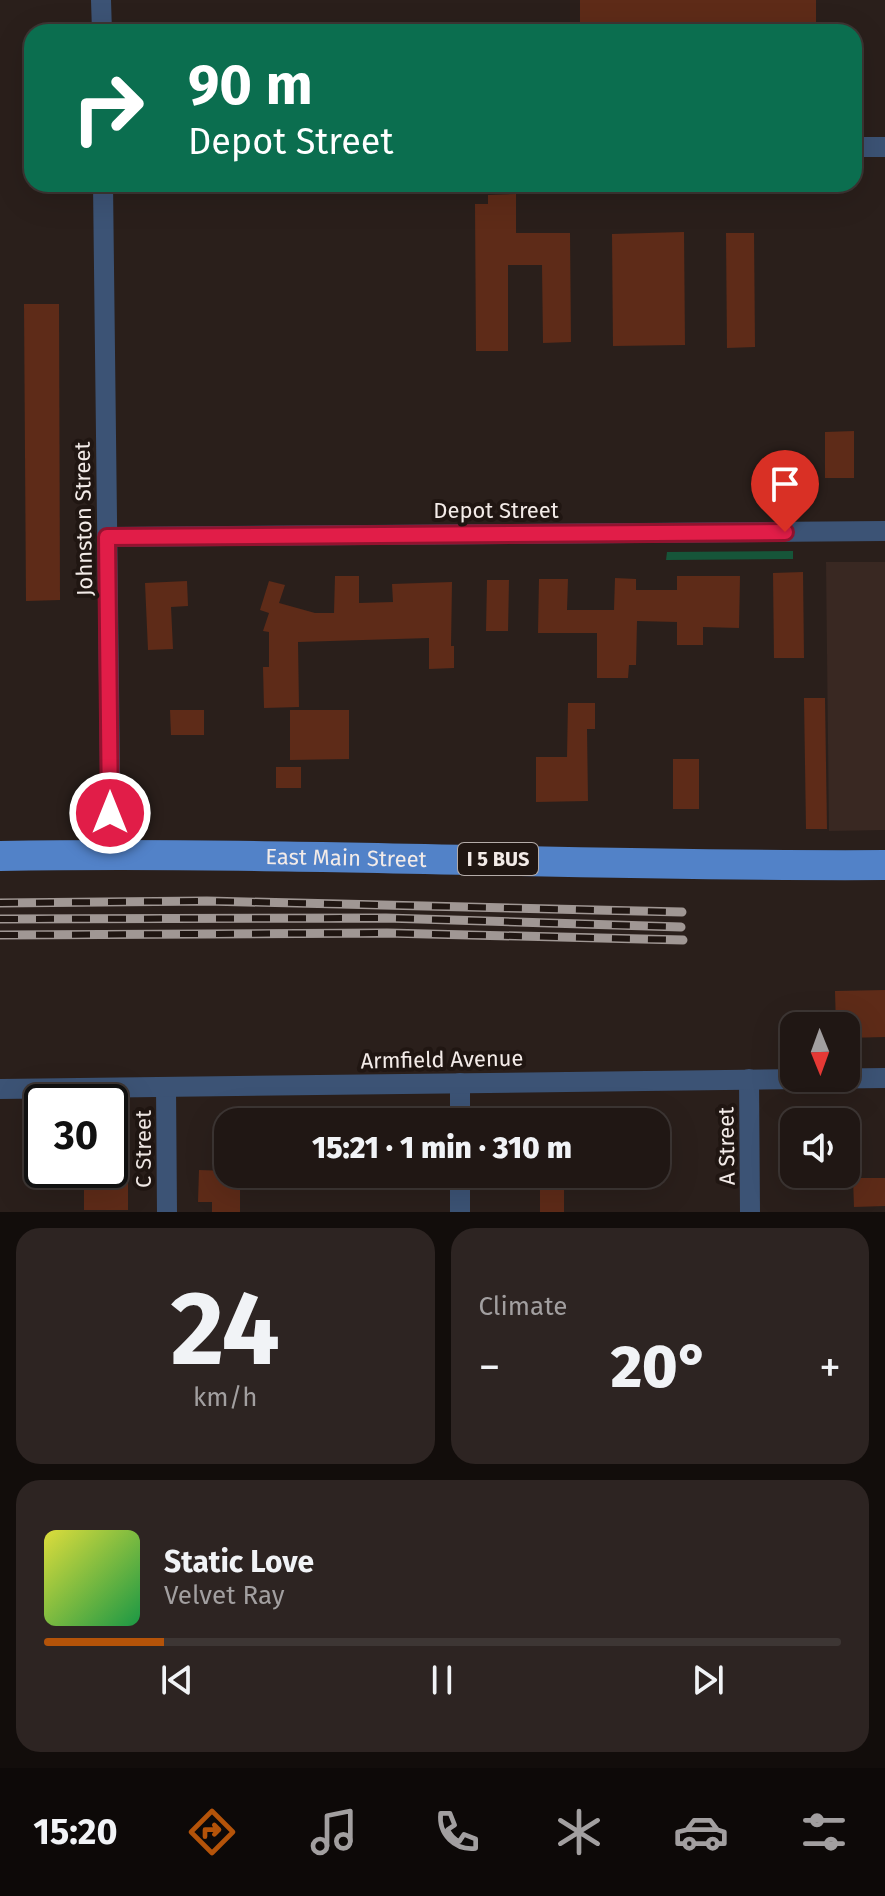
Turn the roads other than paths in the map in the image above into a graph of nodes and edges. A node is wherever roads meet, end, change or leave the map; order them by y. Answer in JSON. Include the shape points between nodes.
{"nodes":[{"id":1,"x":101,"y":0,"type":"edge"},
{"id":2,"x":102,"y":24,"type":"edge"},
{"id":3,"x":862,"y":147,"type":"edge"},
{"id":4,"x":885,"y":147,"type":"edge"},
{"id":5,"x":103,"y":192,"type":"edge"},
{"id":6,"x":885,"y":531,"type":"edge"},
{"id":7,"x":107,"y":537,"type":"junction"},
{"id":8,"x":111,"y":854,"type":"junction"},
{"id":9,"x":0,"y":856,"type":"edge"},
{"id":10,"x":885,"y":865,"type":"edge"},
{"id":11,"x":885,"y":1078,"type":"edge"},
{"id":12,"x":749,"y":1079,"type":"junction"},
{"id":13,"x":460,"y":1083,"type":"junction"},
{"id":14,"x":166,"y":1087,"type":"junction"},
{"id":15,"x":0,"y":1089,"type":"edge"},
{"id":16,"x":460,"y":1108,"type":"edge"},
{"id":17,"x":460,"y":1188,"type":"edge"},
{"id":18,"x":167,"y":1212,"type":"edge"},
{"id":19,"x":460,"y":1212,"type":"edge"},
{"id":20,"x":750,"y":1212,"type":"edge"}],
"edges":[{"from":1,"to":2,"type":"street"},
{"from":3,"to":4,"type":"street"},
{"from":5,"to":7,"type":"street","name":"Johnston Street"},
{"from":6,"to":7,"type":"street","name":"Depot Street"},
{"from":7,"to":8,"type":"street","name":"Johnston Street"},
{"from":8,"to":9,"type":"main road","name":"East Main Street","number":"I 5 BUS"},
{"from":8,"to":10,"type":"main road","name":"East Main Street","number":"I 5 BUS"},
{"from":11,"to":12,"type":"street","name":"Armfield Avenue"},
{"from":12,"to":13,"type":"street","name":"Armfield Avenue"},
{"from":12,"to":20,"type":"street","name":"A Street"},
{"from":13,"to":14,"type":"street","name":"Armfield Avenue"},
{"from":13,"to":16,"type":"street"},
{"from":14,"to":15,"type":"street","name":"Armfield Avenue"},
{"from":14,"to":18,"type":"street","name":"C Street"},
{"from":17,"to":19,"type":"street"}]}
